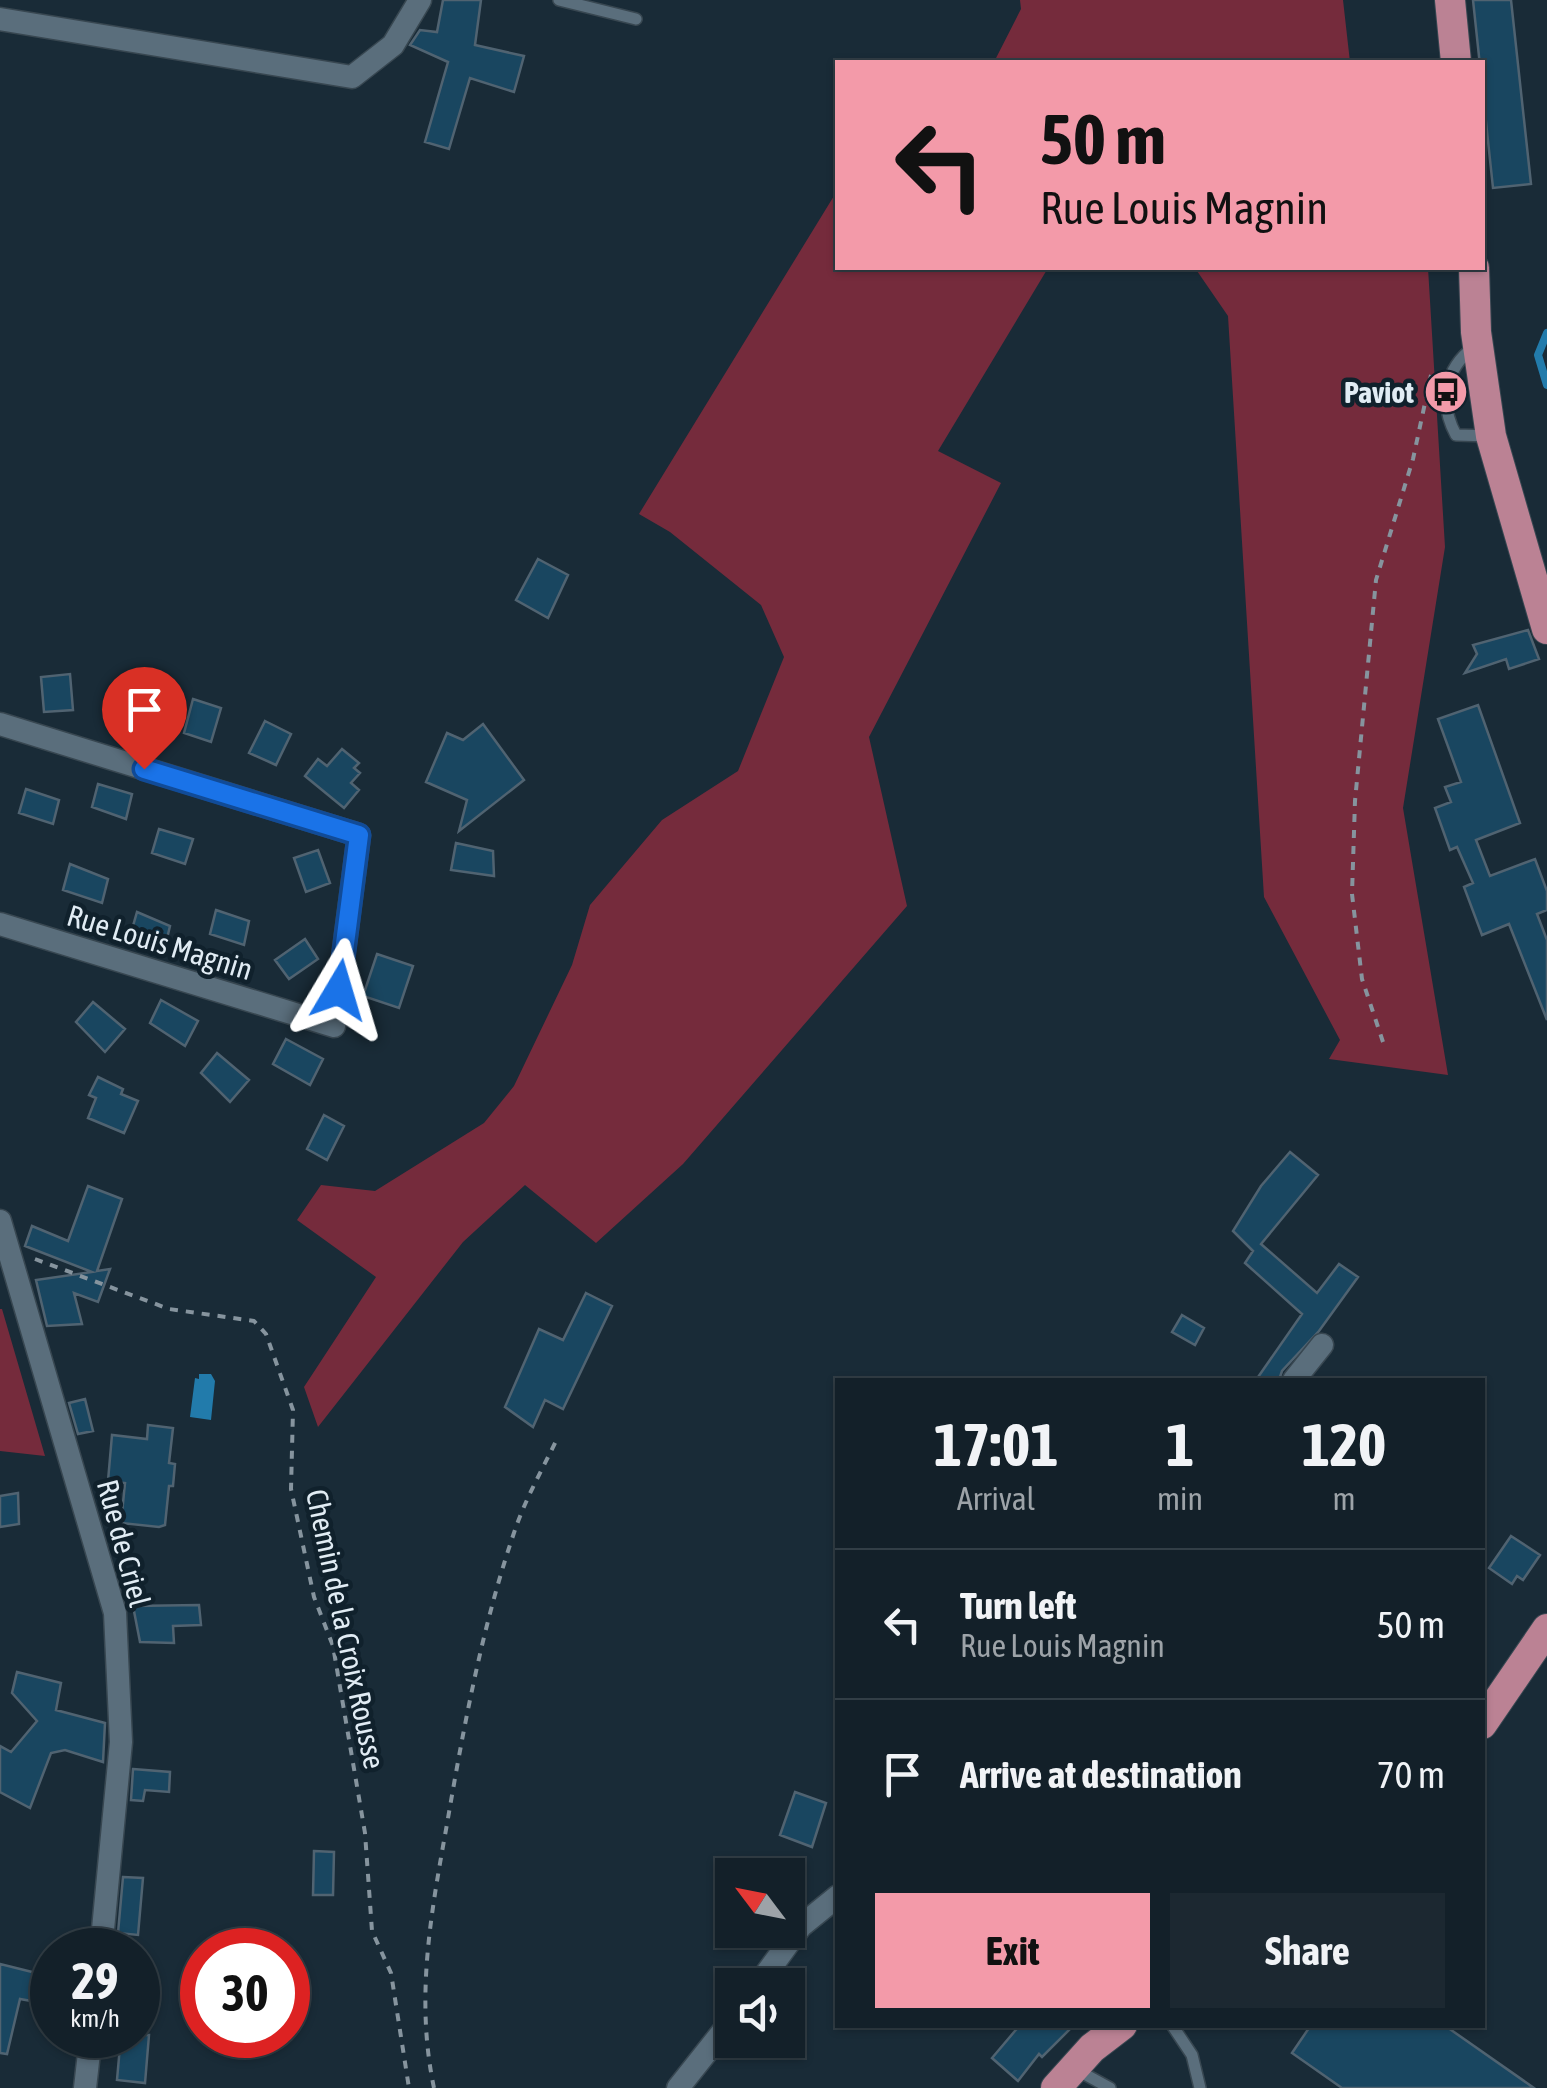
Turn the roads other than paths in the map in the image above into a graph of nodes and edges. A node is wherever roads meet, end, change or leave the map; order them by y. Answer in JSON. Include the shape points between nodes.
{"nodes":[{"id":1,"x":420,"y":0,"type":"edge"},
{"id":2,"x":559,"y":0,"type":"edge"},
{"id":3,"x":1450,"y":0,"type":"edge"},
{"id":4,"x":0,"y":19,"type":"edge"},
{"id":5,"x":636,"y":19,"type":"dead end"},
{"id":6,"x":1456,"y":60,"type":"edge"},
{"id":7,"x":1474,"y":270,"type":"edge"},
{"id":8,"x":1478,"y":344,"type":"junction"},
{"id":9,"x":1491,"y":436,"type":"junction"},
{"id":10,"x":1547,"y":629,"type":"edge"},
{"id":11,"x":0,"y":724,"type":"edge"},
{"id":12,"x":0,"y":924,"type":"edge"},
{"id":13,"x":0,"y":1221,"type":"edge"},
{"id":14,"x":1322,"y":1345,"type":"dead end"},
{"id":15,"x":1296,"y":1378,"type":"edge"},
{"id":16,"x":1547,"y":1629,"type":"edge"},
{"id":17,"x":1485,"y":1720,"type":"edge"},
{"id":18,"x":835,"y":1898,"type":"edge"},
{"id":19,"x":104,"y":1928,"type":"edge"},
{"id":20,"x":770,"y":1968,"type":"edge"},
{"id":21,"x":1119,"y":2028,"type":"edge"},
{"id":22,"x":1174,"y":2028,"type":"edge"},
{"id":23,"x":715,"y":2041,"type":"edge"},
{"id":24,"x":88,"y":2058,"type":"edge"},
{"id":25,"x":1064,"y":2078,"type":"edge"},
{"id":26,"x":85,"y":2088,"type":"edge"},
{"id":27,"x":678,"y":2088,"type":"edge"},
{"id":28,"x":1110,"y":2088,"type":"edge"},
{"id":29,"x":1200,"y":2088,"type":"edge"}],
"edges":[{"from":1,"to":4,"type":"street","via":[[393,45],[352,78]]},
{"from":2,"to":5,"type":"lane"},
{"from":3,"to":6,"type":"main road"},
{"from":7,"to":8,"type":"main road"},
{"from":8,"to":9,"type":"main road"},
{"from":8,"to":9,"type":"lane","via":[[1463,355],[1446,392],[1445,415],[1456,435]]},
{"from":9,"to":10,"type":"main road"},
{"from":11,"to":12,"type":"street","name":"Rue Louis Magnin","via":[[359,835],[334,1026]]},
{"from":13,"to":19,"type":"street","name":"Rue de Criel","via":[[115,1613],[121,1742]]},
{"from":14,"to":15,"type":"street"},
{"from":16,"to":17,"type":"main road"},
{"from":18,"to":20,"type":"street","via":[[801,1926]]},
{"from":21,"to":25,"type":"main road"},
{"from":22,"to":29,"type":"lane","via":[[1192,2055]]},
{"from":23,"to":27,"type":"street"},
{"from":24,"to":26,"type":"street"},
{"from":25,"to":28,"type":"lane"}]}
